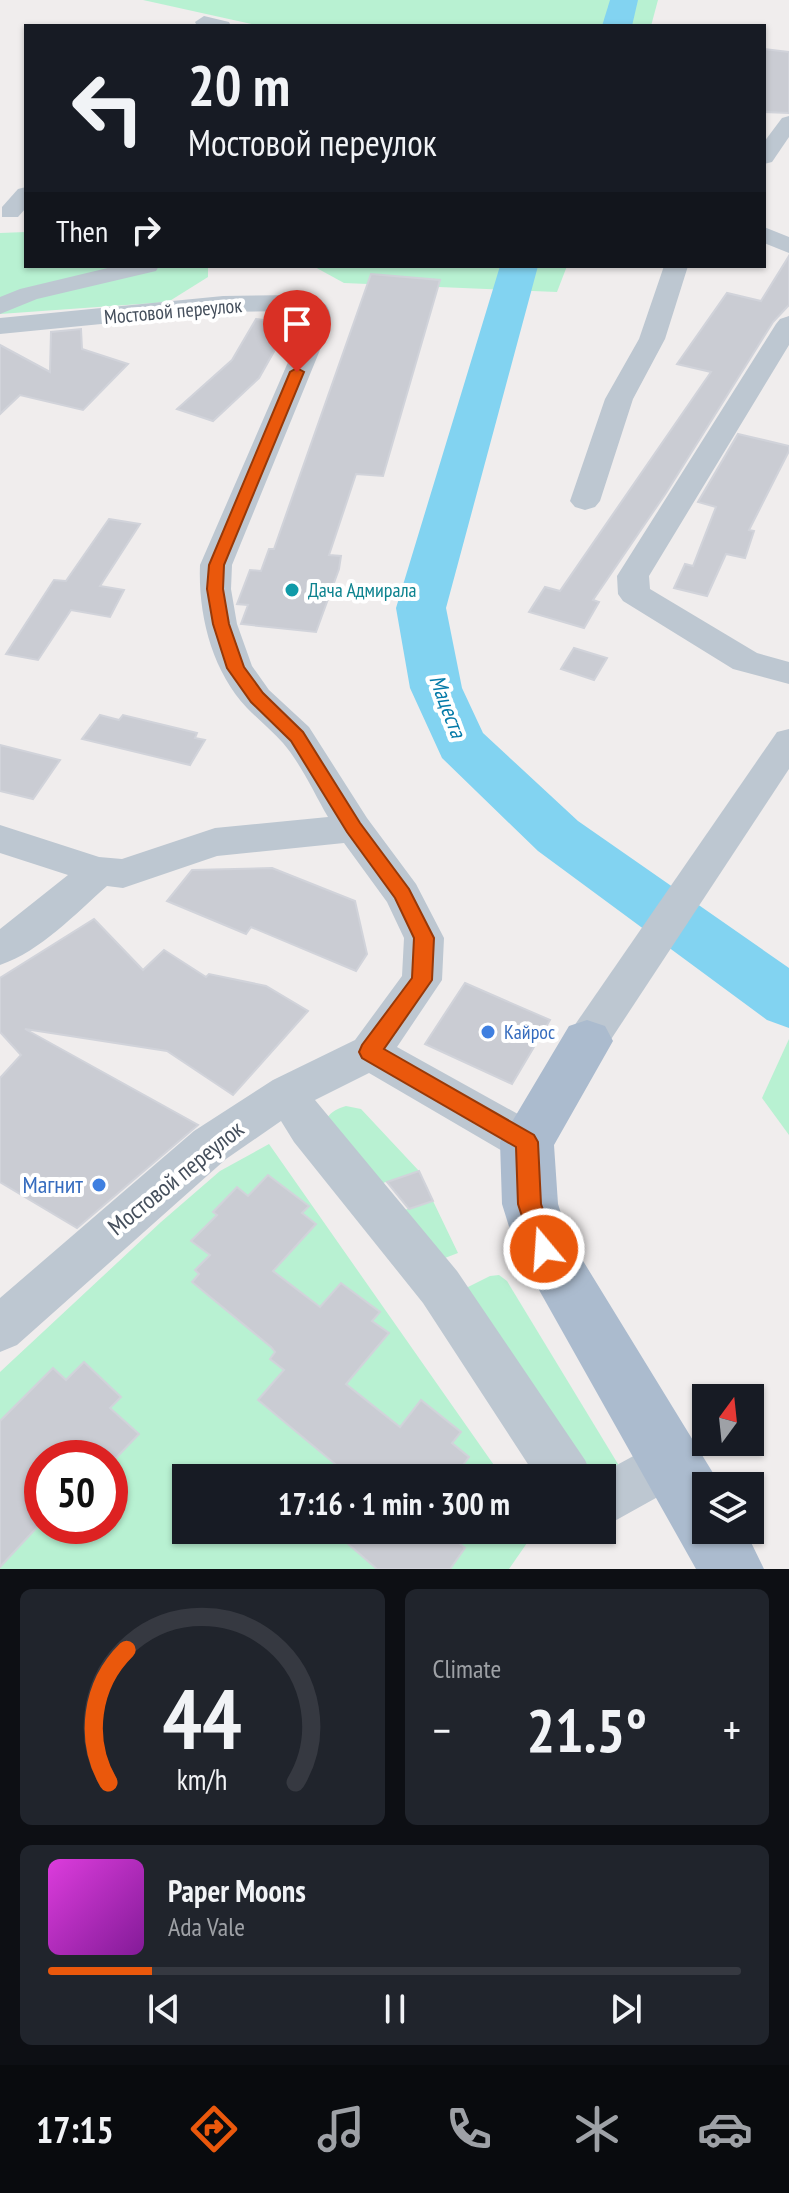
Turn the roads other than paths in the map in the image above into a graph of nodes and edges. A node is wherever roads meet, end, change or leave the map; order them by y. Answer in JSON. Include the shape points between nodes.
{"nodes":[{"id":1,"x":789,"y":122,"type":"edge"},
{"id":2,"x":766,"y":154,"type":"edge"},
{"id":3,"x":24,"y":196,"type":"edge"},
{"id":4,"x":10,"y":212,"type":"dead end"},
{"id":5,"x":138,"y":268,"type":"edge"},
{"id":6,"x":675,"y":268,"type":"edge"},
{"id":7,"x":0,"y":306,"type":"edge"},
{"id":8,"x":789,"y":324,"type":"edge"},
{"id":9,"x":0,"y":326,"type":"edge"},
{"id":10,"x":585,"y":501,"type":"dead end"},
{"id":11,"x":789,"y":673,"type":"edge"},
{"id":12,"x":779,"y":756,"type":"edge"},
{"id":13,"x":354,"y":828,"type":"junction"},
{"id":14,"x":0,"y":839,"type":"edge"},
{"id":15,"x":99,"y":871,"type":"junction"},
{"id":16,"x":0,"y":949,"type":"edge"},
{"id":17,"x":587,"y":1041,"type":"joint"},
{"id":18,"x":370,"y":1052,"type":"junction"},
{"id":19,"x":299,"y":1111,"type":"junction"},
{"id":20,"x":527,"y":1142,"type":"junction"},
{"id":21,"x":0,"y":1329,"type":"edge"},
{"id":22,"x":672,"y":1461,"type":"junction"},
{"id":23,"x":558,"y":1464,"type":"edge"},
{"id":24,"x":616,"y":1494,"type":"edge"},
{"id":25,"x":692,"y":1497,"type":"edge"},
{"id":26,"x":718,"y":1544,"type":"edge"},
{"id":27,"x":731,"y":1569,"type":"edge"}],
"edges":[{"from":1,"to":2,"type":"street"},
{"from":3,"to":4,"type":"street"},
{"from":5,"to":7,"type":"street","name":"Мостовой переулок","via":[[43,290]]},
{"from":6,"to":10,"type":"street","via":[[652,339],[619,399]]},
{"from":8,"to":11,"type":"street","via":[[632,584],[634,594],[658,611],[745,661]]},
{"from":9,"to":13,"type":"street","name":"Мостовой переулок","via":[[223,304],[299,303],[318,310],[318,323],[216,565],[215,589],[236,668],[257,698],[297,736]]},
{"from":12,"to":17,"type":"street"},
{"from":13,"to":15,"type":"street","via":[[215,842],[123,874]]},
{"from":13,"to":18,"type":"street","name":"Мостовой переулок","via":[[402,894],[424,938],[422,980]]},
{"from":14,"to":15,"type":"street"},
{"from":15,"to":16,"type":"street"},
{"from":17,"to":20,"type":"main road"},
{"from":18,"to":19,"type":"street","name":"Мостовой переулок"},
{"from":18,"to":20,"type":"street"},
{"from":19,"to":21,"type":"street","name":"Мостовой переулок","via":[[198,1155]]},
{"from":19,"to":23,"type":"street","via":[[440,1287]]},
{"from":20,"to":22,"type":"main road","via":[[530,1204],[544,1249]]},
{"from":22,"to":24,"type":"street"},
{"from":22,"to":25,"type":"main road"},
{"from":26,"to":27,"type":"main road"}]}
